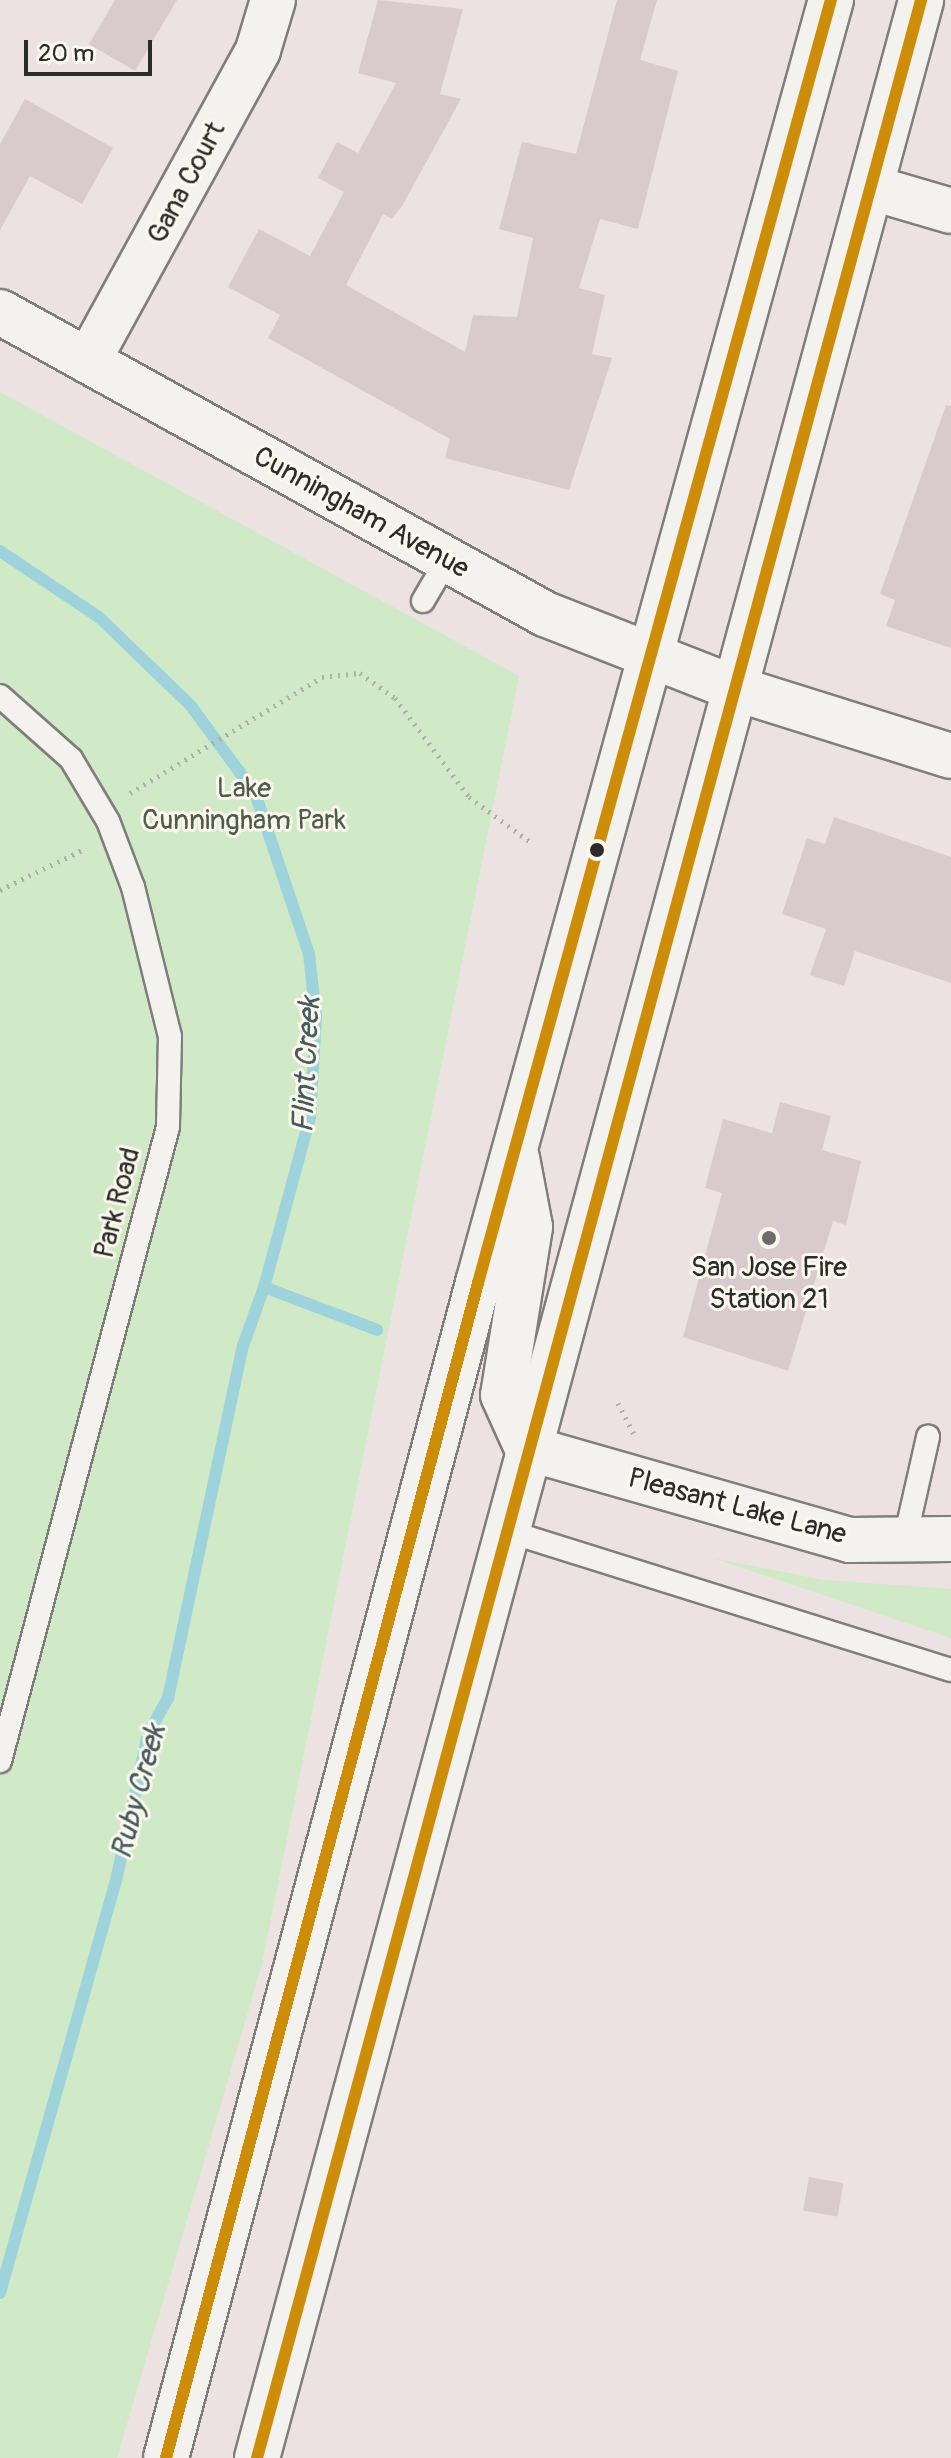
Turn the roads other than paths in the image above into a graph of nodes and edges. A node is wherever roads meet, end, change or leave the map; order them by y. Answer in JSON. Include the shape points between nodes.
{"nodes":[{"id":1,"x":273,"y":0,"type":"edge"},
{"id":2,"x":831,"y":0,"type":"edge"},
{"id":3,"x":921,"y":0,"type":"edge"},
{"id":4,"x":873,"y":188,"type":"junction"},
{"id":5,"x":951,"y":211,"type":"edge"},
{"id":6,"x":0,"y":312,"type":"edge"},
{"id":7,"x":88,"y":361,"type":"junction"},
{"id":8,"x":447,"y":560,"type":"junction"},
{"id":9,"x":423,"y":601,"type":"dead end"},
{"id":10,"x":652,"y":659,"type":"junction"},
{"id":11,"x":734,"y":688,"type":"junction"},
{"id":12,"x":0,"y":696,"type":"edge"},
{"id":13,"x":951,"y":756,"type":"edge"},
{"id":14,"x":515,"y":1148,"type":"junction"},
{"id":15,"x":928,"y":1437,"type":"dead end"},
{"id":16,"x":527,"y":1448,"type":"junction"},
{"id":17,"x":504,"y":1530,"type":"junction"},
{"id":18,"x":905,"y":1539,"type":"junction"},
{"id":19,"x":951,"y":1539,"type":"edge"},
{"id":20,"x":951,"y":1670,"type":"edge"},
{"id":21,"x":0,"y":1761,"type":"edge"},
{"id":22,"x":166,"y":2458,"type":"edge"},
{"id":23,"x":257,"y":2458,"type":"edge"}],
"edges":[{"from":1,"to":7,"type":"main road","name":"Gana Court","via":[[258,50]]},
{"from":2,"to":10,"type":"main road"},
{"from":3,"to":4,"type":"main road"},
{"from":4,"to":5,"type":"main road"},
{"from":4,"to":11,"type":"main road"},
{"from":6,"to":7,"type":"main road","name":"Cunningham Avenue"},
{"from":7,"to":8,"type":"main road","name":"Cunningham Avenue"},
{"from":8,"to":9,"type":"lane"},
{"from":8,"to":10,"type":"main road","name":"Cunningham Avenue","via":[[557,620]]},
{"from":10,"to":11,"type":"main road","name":"Cunningham Avenue"},
{"from":10,"to":14,"type":"main road"},
{"from":11,"to":13,"type":"main road","name":"Cunningham Avenue"},
{"from":11,"to":16,"type":"main road"},
{"from":12,"to":21,"type":"lane","name":"Park Road","via":[[71,759],[108,821],[133,887],[170,1036],[168,1127]]},
{"from":14,"to":16,"type":"main road","via":[[530,1227],[503,1395]]},
{"from":14,"to":22,"type":"main road"},
{"from":15,"to":18,"type":"lane"},
{"from":16,"to":17,"type":"main road"},
{"from":16,"to":18,"type":"main road","name":"Pleasant Lake Lane","via":[[850,1540]]},
{"from":17,"to":20,"type":"lane"},
{"from":17,"to":23,"type":"main road"},
{"from":18,"to":19,"type":"main road","name":"Pleasant Lake Lane"}]}
